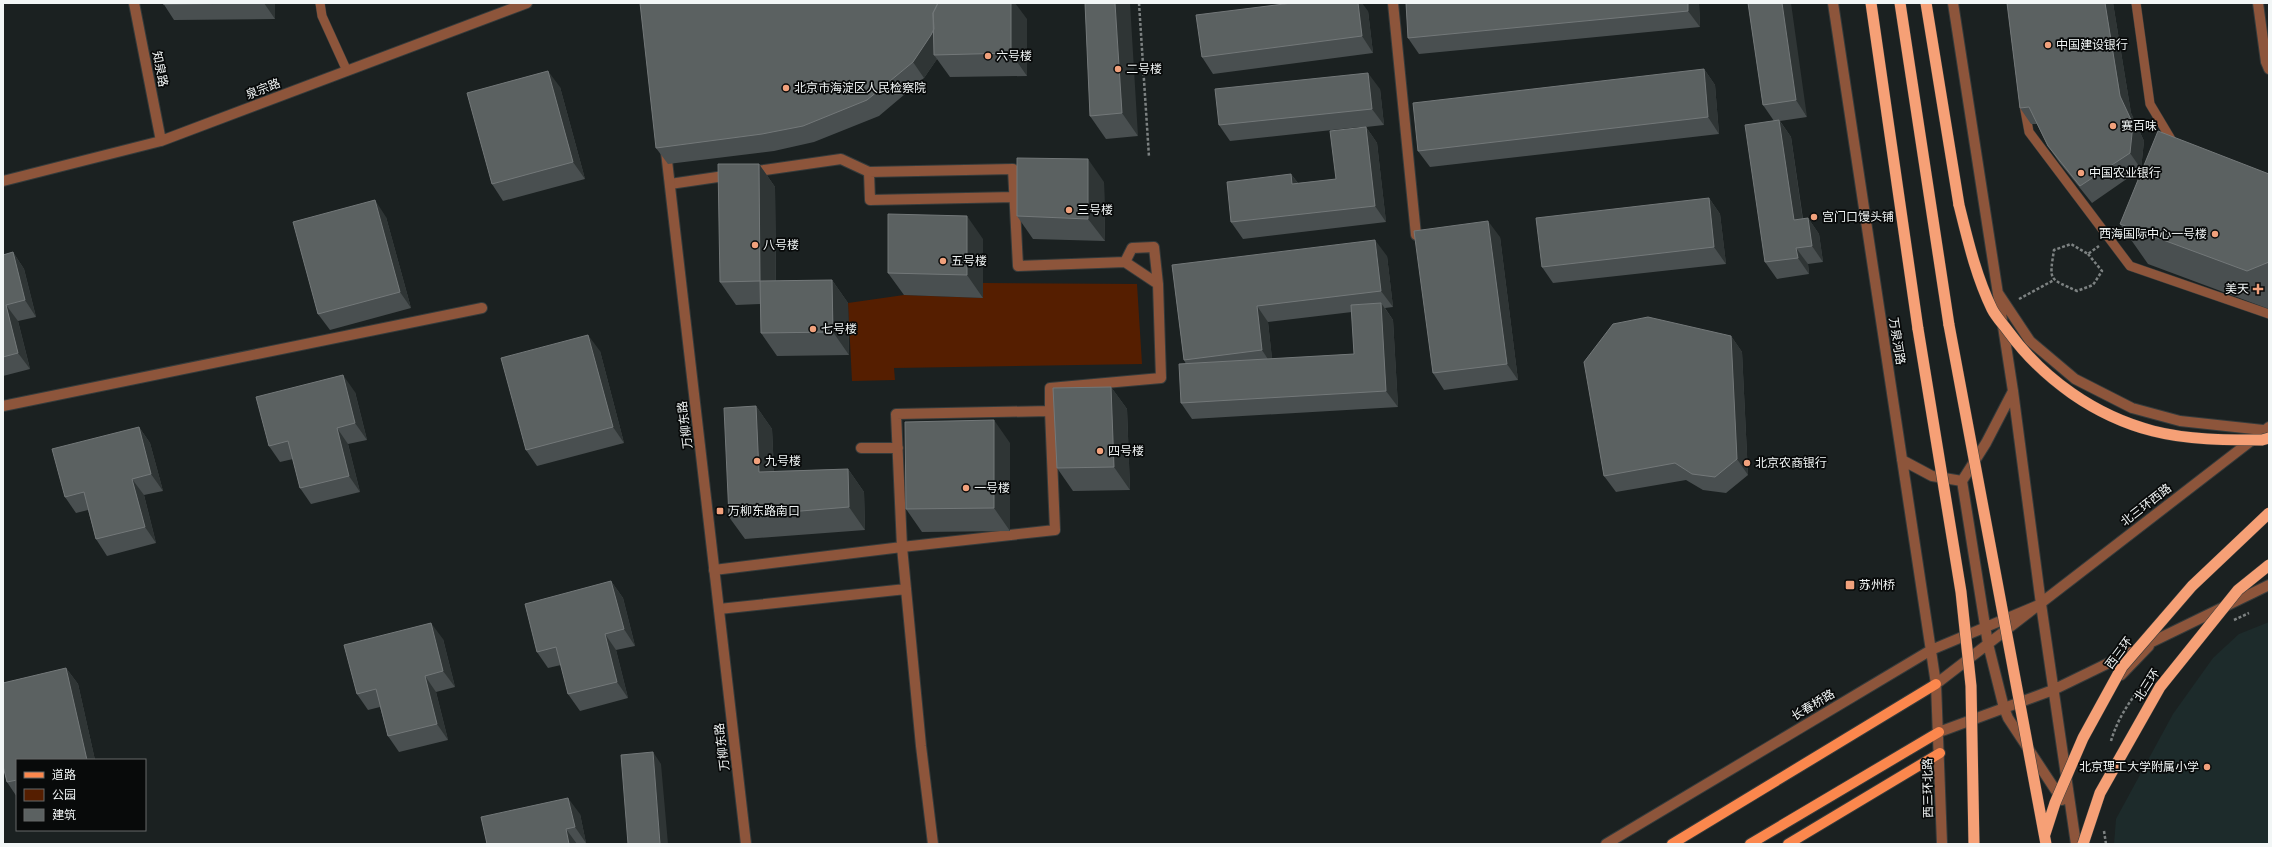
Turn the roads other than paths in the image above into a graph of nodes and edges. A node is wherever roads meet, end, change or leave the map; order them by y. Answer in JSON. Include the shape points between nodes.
{"nodes":[{"id":1,"x":134,"y":3,"type":"edge"},
{"id":2,"x":320,"y":3,"type":"edge"},
{"id":3,"x":527,"y":3,"type":"edge"},
{"id":4,"x":1393,"y":3,"type":"edge"},
{"id":5,"x":1833,"y":3,"type":"edge"},
{"id":6,"x":1870,"y":3,"type":"edge"},
{"id":7,"x":1900,"y":3,"type":"edge"},
{"id":8,"x":1926,"y":3,"type":"edge"},
{"id":9,"x":1953,"y":3,"type":"edge"},
{"id":10,"x":2136,"y":3,"type":"edge"},
{"id":11,"x":2258,"y":3,"type":"edge"},
{"id":12,"x":2269,"y":69,"type":"edge"},
{"id":13,"x":348,"y":71,"type":"junction"},
{"id":14,"x":2022,"y":94,"type":"edge"},
{"id":15,"x":161,"y":141,"type":"junction"},
{"id":16,"x":665,"y":141,"type":"edge"},
{"id":17,"x":2179,"y":153,"type":"edge"},
{"id":18,"x":869,"y":172,"type":"junction"},
{"id":19,"x":3,"y":181,"type":"edge"},
{"id":20,"x":670,"y":184,"type":"junction"},
{"id":21,"x":1015,"y":197,"type":"junction"},
{"id":22,"x":1416,"y":235,"type":"edge"},
{"id":23,"x":1125,"y":262,"type":"junction"},
{"id":24,"x":1158,"y":284,"type":"junction"},
{"id":25,"x":1996,"y":290,"type":"junction"},
{"id":26,"x":482,"y":308,"type":"dead end"},
{"id":27,"x":2269,"y":314,"type":"edge"},
{"id":28,"x":2013,"y":391,"type":"junction"},
{"id":29,"x":3,"y":406,"type":"edge"},
{"id":30,"x":1050,"y":411,"type":"junction"},
{"id":31,"x":2267,"y":431,"type":"edge"},
{"id":32,"x":861,"y":448,"type":"dead end"},
{"id":33,"x":898,"y":448,"type":"junction"},
{"id":34,"x":1902,"y":460,"type":"junction"},
{"id":35,"x":1962,"y":481,"type":"junction"},
{"id":36,"x":2269,"y":513,"type":"edge"},
{"id":37,"x":902,"y":547,"type":"junction"},
{"id":38,"x":2269,"y":565,"type":"edge"},
{"id":39,"x":714,"y":570,"type":"junction"},
{"id":40,"x":2269,"y":585,"type":"edge"},
{"id":41,"x":906,"y":589,"type":"junction"},
{"id":42,"x":2041,"y":604,"type":"junction"},
{"id":43,"x":719,"y":609,"type":"junction"},
{"id":44,"x":1986,"y":627,"type":"junction"},
{"id":45,"x":2155,"y":641,"type":"junction"},
{"id":46,"x":1988,"y":644,"type":"junction"},
{"id":47,"x":1931,"y":650,"type":"junction"},
{"id":48,"x":1936,"y":684,"type":"junction"},
{"id":49,"x":2053,"y":690,"type":"junction"},
{"id":50,"x":2004,"y":708,"type":"junction"},
{"id":51,"x":1939,"y":732,"type":"junction"},
{"id":52,"x":1940,"y":753,"type":"junction"},
{"id":53,"x":2068,"y":794,"type":"junction"},
{"id":54,"x":2071,"y":814,"type":"junction"},
{"id":55,"x":746,"y":844,"type":"edge"},
{"id":56,"x":933,"y":844,"type":"edge"},
{"id":57,"x":1606,"y":844,"type":"edge"},
{"id":58,"x":1672,"y":844,"type":"edge"},
{"id":59,"x":1750,"y":844,"type":"edge"},
{"id":60,"x":1788,"y":844,"type":"edge"},
{"id":61,"x":1942,"y":844,"type":"edge"},
{"id":62,"x":1974,"y":844,"type":"edge"},
{"id":63,"x":2042,"y":844,"type":"edge"},
{"id":64,"x":2046,"y":844,"type":"edge"},
{"id":65,"x":2076,"y":844,"type":"edge"},
{"id":66,"x":2083,"y":844,"type":"edge"}],
"edges":[{"from":1,"to":15,"type":"street","name":"知泉路"},
{"from":2,"to":13,"type":"lane","via":[[322,16]]},
{"from":3,"to":13,"type":"street","name":"泉宗路"},
{"from":4,"to":22,"type":"street"},
{"from":5,"to":34,"type":"street","name":"万泉河路"},
{"from":6,"to":62,"type":"highway","name":"万泉河路","bridge":true,"via":[[1918,329],[1961,592],[1971,686]]},
{"from":7,"to":64,"type":"highway","bridge":true,"via":[[1949,325]]},
{"from":8,"to":31,"type":"highway","bridge":true,"via":[[1959,205],[1973,263],[1993,311],[2020,348],[2055,382],[2100,411],[2153,431],[2209,440],[2262,440]]},
{"from":9,"to":25,"type":"street"},
{"from":10,"to":17,"type":"lane","via":[[2150,104]]},
{"from":11,"to":12,"type":"street"},
{"from":13,"to":15,"type":"street","name":"泉宗路"},
{"from":14,"to":27,"type":"lane","via":[[2029,132],[2130,266]]},
{"from":15,"to":19,"type":"street","name":"泉宗路"},
{"from":16,"to":20,"type":"street","name":"万柳东路"},
{"from":18,"to":20,"type":"street","via":[[841,159]]},
{"from":18,"to":21,"type":"street","via":[[1014,169]]},
{"from":18,"to":21,"type":"street","via":[[870,200]]},
{"from":20,"to":39,"type":"street","name":"万柳东路"},
{"from":21,"to":23,"type":"street","via":[[1018,266]]},
{"from":23,"to":24,"type":"street"},
{"from":23,"to":24,"type":"street","via":[[1132,248],[1154,247]]},
{"from":24,"to":30,"type":"street","via":[[1161,378],[1050,388]]},
{"from":25,"to":28,"type":"street"},
{"from":25,"to":31,"type":"street","via":[[2030,341],[2075,379],[2132,408],[2180,421]]},
{"from":26,"to":29,"type":"street"},
{"from":28,"to":35,"type":"street","via":[[1986,444]]},
{"from":28,"to":42,"type":"street"},
{"from":30,"to":33,"type":"street","via":[[896,414]]},
{"from":30,"to":37,"type":"street","via":[[1055,530]]},
{"from":31,"to":42,"type":"street","name":"北三环西路"},
{"from":32,"to":33,"type":"street"},
{"from":33,"to":37,"type":"street"},
{"from":34,"to":35,"type":"street","via":[[1932,476]]},
{"from":34,"to":47,"type":"street","name":"万泉河路"},
{"from":35,"to":44,"type":"street"},
{"from":36,"to":63,"type":"highway","name":"西三环","bridge":true,"via":[[2192,586],[2122,667],[2083,738],[2055,803]]},
{"from":37,"to":39,"type":"street"},
{"from":37,"to":41,"type":"street"},
{"from":38,"to":66,"type":"highway","name":"北三环","bridge":true,"via":[[2238,590],[2160,687],[2100,793]]},
{"from":39,"to":43,"type":"street","name":"万柳东路"},
{"from":40,"to":45,"type":"street"},
{"from":41,"to":43,"type":"street"},
{"from":41,"to":56,"type":"street","via":[[920,746]]},
{"from":42,"to":44,"type":"street","name":"长春桥路"},
{"from":42,"to":46,"type":"street"},
{"from":42,"to":49,"type":"street"},
{"from":43,"to":55,"type":"street","name":"万柳东路"},
{"from":44,"to":46,"type":"street"},
{"from":44,"to":47,"type":"street","name":"长春桥路"},
{"from":45,"to":49,"type":"street"},
{"from":45,"to":53,"type":"street","via":[[2099,697],[2079,740]]},
{"from":46,"to":48,"type":"street"},
{"from":46,"to":50,"type":"street"},
{"from":47,"to":48,"type":"street","name":"万泉河路"},
{"from":47,"to":57,"type":"street","name":"长春桥路"},
{"from":48,"to":51,"type":"street","name":"西三环北路"},
{"from":48,"to":58,"type":"main road"},
{"from":49,"to":50,"type":"street"},
{"from":49,"to":53,"type":"street"},
{"from":50,"to":51,"type":"street"},
{"from":50,"to":54,"type":"street"},
{"from":51,"to":52,"type":"street","name":"西三环北路"},
{"from":51,"to":59,"type":"main road"},
{"from":52,"to":60,"type":"main road"},
{"from":52,"to":61,"type":"street","name":"西三环北路"},
{"from":53,"to":54,"type":"street"},
{"from":54,"to":65,"type":"street"}]}
